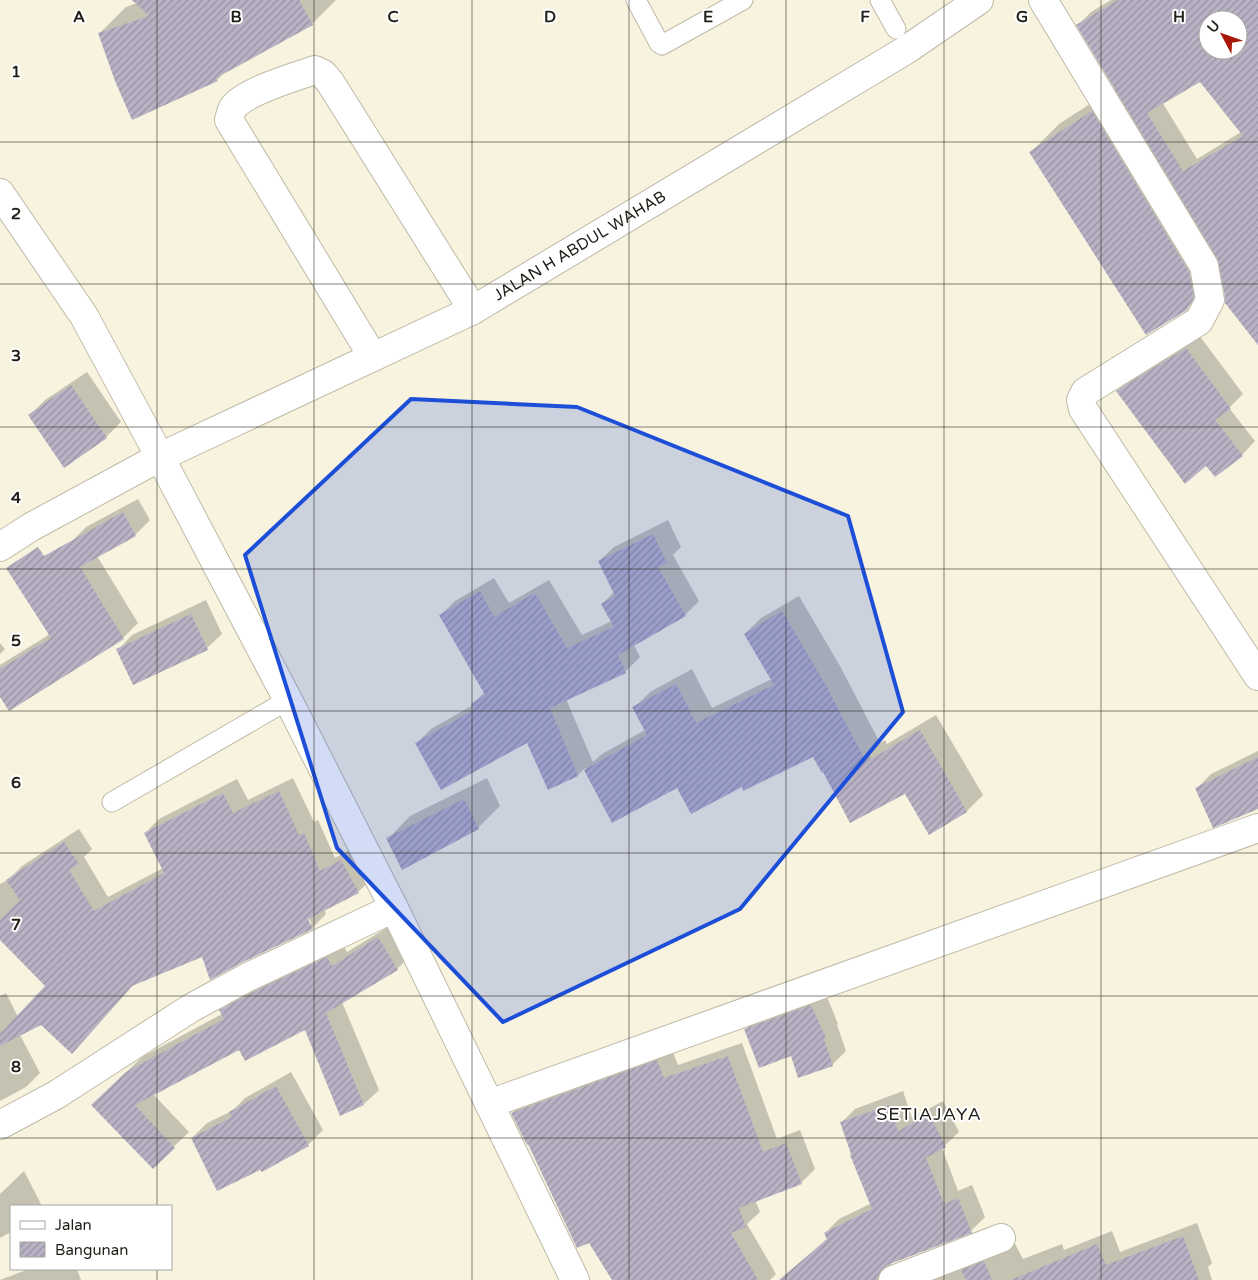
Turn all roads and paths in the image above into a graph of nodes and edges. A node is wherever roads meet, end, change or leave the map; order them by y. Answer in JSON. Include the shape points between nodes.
{"nodes":[{"id":1,"x":636,"y":0,"type":"edge"},
{"id":2,"x":743,"y":0,"type":"edge"},
{"id":3,"x":880,"y":0,"type":"edge"},
{"id":4,"x":979,"y":0,"type":"edge"},
{"id":5,"x":1043,"y":0,"type":"edge"},
{"id":6,"x":896,"y":29,"type":"dead end"},
{"id":7,"x":0,"y":193,"type":"edge"},
{"id":8,"x":473,"y":310,"type":"junction"},
{"id":9,"x":372,"y":357,"type":"junction"},
{"id":10,"x":160,"y":457,"type":"junction"},
{"id":11,"x":0,"y":547,"type":"edge"},
{"id":12,"x":1258,"y":676,"type":"edge"},
{"id":13,"x":288,"y":700,"type":"junction"},
{"id":14,"x":112,"y":802,"type":"dead end"},
{"id":15,"x":1258,"y":828,"type":"edge"},
{"id":16,"x":394,"y":908,"type":"junction"},
{"id":17,"x":489,"y":1104,"type":"junction"},
{"id":18,"x":0,"y":1125,"type":"edge"},
{"id":19,"x":1001,"y":1238,"type":"dead end"},
{"id":20,"x":575,"y":1280,"type":"edge"},
{"id":21,"x":892,"y":1280,"type":"edge"}],
"edges":[{"from":1,"to":2,"type":"lane","via":[[662,45]]},
{"from":3,"to":6,"type":"lane"},
{"from":4,"to":8,"type":"street","name":"JALAN H ABDUL WAHAB","via":[[906,50]]},
{"from":5,"to":12,"type":"street","via":[[1204,266],[1210,300],[1199,322],[1085,392],[1081,400]]},
{"from":7,"to":10,"type":"street","via":[[84,316]]},
{"from":8,"to":9,"type":"street","name":"JALAN H ABDUL WAHAB"},
{"from":8,"to":9,"type":"street","via":[[323,74],[315,70],[266,87],[232,109],[229,120]]},
{"from":9,"to":10,"type":"street","name":"JALAN H ABDUL WAHAB"},
{"from":10,"to":11,"type":"street","name":"JALAN H ABDUL WAHAB"},
{"from":10,"to":13,"type":"street"},
{"from":13,"to":14,"type":"lane"},
{"from":13,"to":16,"type":"street"},
{"from":15,"to":17,"type":"street"},
{"from":16,"to":17,"type":"street"},
{"from":16,"to":18,"type":"street","via":[[248,977],[191,1008],[56,1095]]},
{"from":17,"to":20,"type":"street"},
{"from":19,"to":21,"type":"street"}]}
